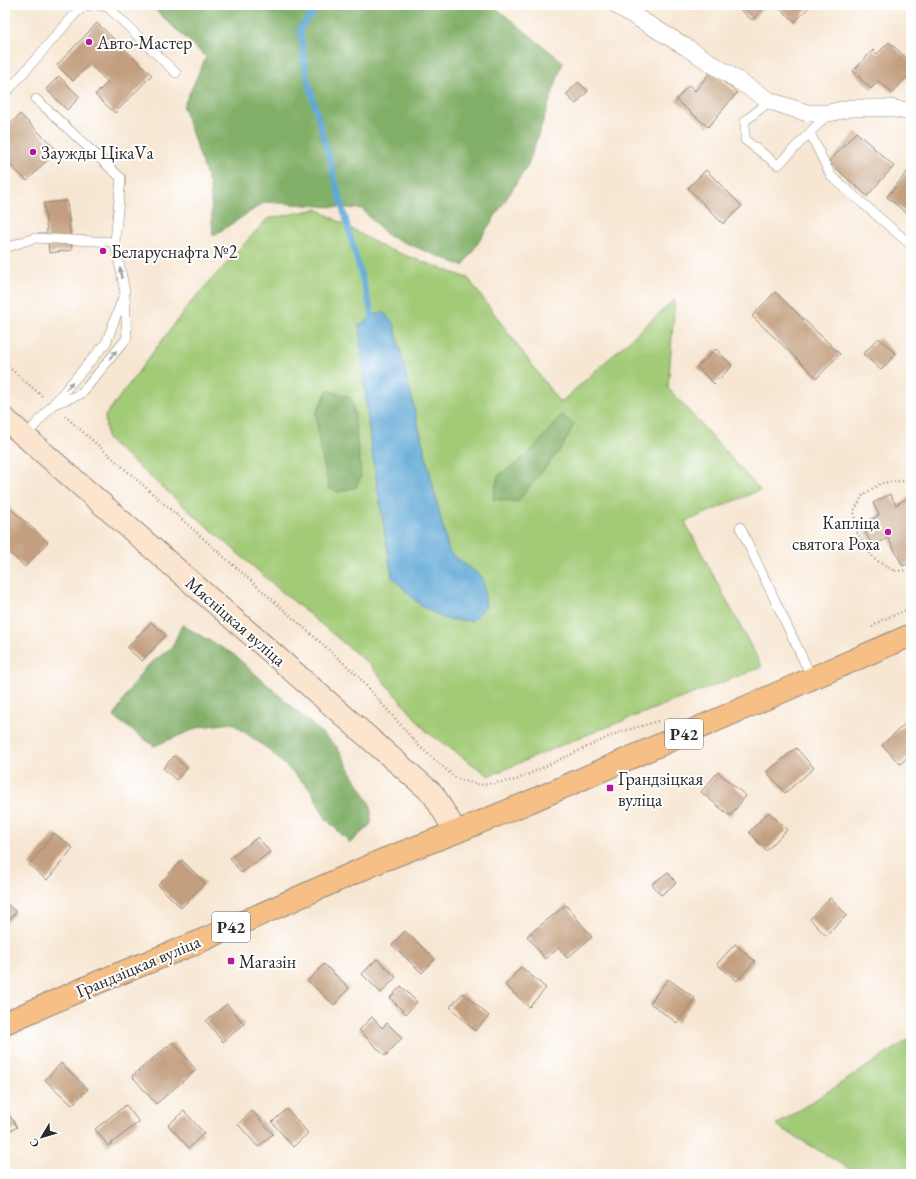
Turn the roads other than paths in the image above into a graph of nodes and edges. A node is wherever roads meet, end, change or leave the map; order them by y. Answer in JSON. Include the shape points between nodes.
{"nodes":[{"id":1,"x":90,"y":5,"type":"edge"},
{"id":2,"x":99,"y":5,"type":"edge"},
{"id":3,"x":616,"y":5,"type":"edge"},
{"id":4,"x":176,"y":72,"type":"dead end"},
{"id":5,"x":5,"y":94,"type":"edge"},
{"id":6,"x":36,"y":99,"type":"dead end"},
{"id":7,"x":770,"y":101,"type":"junction"},
{"id":8,"x":911,"y":112,"type":"edge"},
{"id":9,"x":829,"y":113,"type":"junction"},
{"id":10,"x":810,"y":132,"type":"junction"},
{"id":11,"x":115,"y":242,"type":"junction"},
{"id":12,"x":911,"y":245,"type":"edge"},
{"id":13,"x":5,"y":248,"type":"edge"},
{"id":14,"x":125,"y":292,"type":"junction"},
{"id":15,"x":53,"y":405,"type":"junction"},
{"id":16,"x":5,"y":419,"type":"edge"},
{"id":17,"x":25,"y":437,"type":"junction"},
{"id":18,"x":740,"y":527,"type":"dead end"},
{"id":19,"x":911,"y":635,"type":"edge"},
{"id":20,"x":812,"y":678,"type":"junction"},
{"id":21,"x":456,"y":832,"type":"junction"},
{"id":22,"x":5,"y":1023,"type":"edge"}],
"edges":[{"from":1,"to":5,"type":"lane","via":[[75,14]]},
{"from":2,"to":4,"type":"lane","via":[[109,8]]},
{"from":3,"to":7,"type":"street"},
{"from":6,"to":11,"type":"lane","via":[[121,178]]},
{"from":7,"to":9,"type":"street","via":[[807,113]]},
{"from":7,"to":10,"type":"lane","via":[[745,121],[745,140],[778,166]]},
{"from":8,"to":9,"type":"street","via":[[891,108],[851,108]]},
{"from":9,"to":10,"type":"lane"},
{"from":10,"to":12,"type":"lane","via":[[831,176]]},
{"from":11,"to":13,"type":"lane","via":[[34,238]]},
{"from":14,"to":11,"type":"lane","one_way":true},
{"from":15,"to":14,"type":"lane","one_way":true,"via":[[106,343]]},
{"from":15,"to":14,"type":"lane","one_way":true,"via":[[80,394],[127,338]]},
{"from":15,"to":17,"type":"lane"},
{"from":16,"to":17,"type":"main road","name":"Мясніцкая вуліца"},
{"from":17,"to":21,"type":"main road","name":"Мясніцкая вуліца","via":[[433,794]]},
{"from":18,"to":20,"type":"lane"},
{"from":19,"to":20,"type":"main road","name":"Грандзіцкая вуліца","number":"Р42"},
{"from":20,"to":21,"type":"main road","name":"Грандзіцкая вуліца","number":"Р42"},
{"from":21,"to":22,"type":"main road","name":"Грандзіцкая вуліца","number":"Р42","via":[[383,860],[196,943]]}]}
